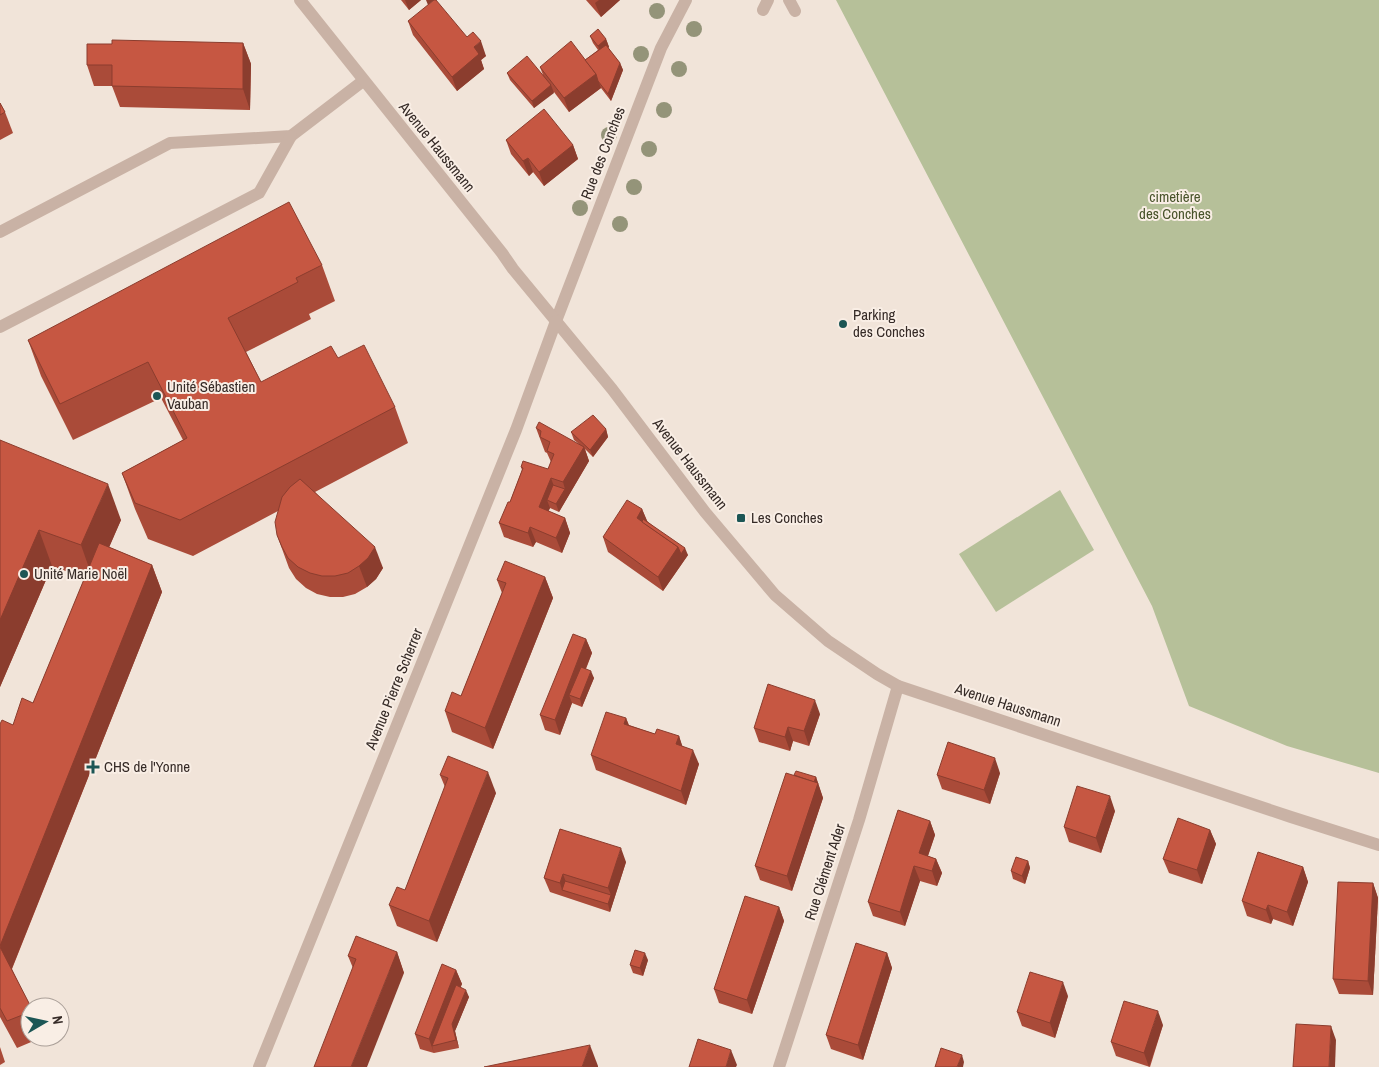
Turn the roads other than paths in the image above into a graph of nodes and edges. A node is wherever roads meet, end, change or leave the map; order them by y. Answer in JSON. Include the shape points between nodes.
{"nodes":[{"id":1,"x":300,"y":0,"type":"edge"},
{"id":2,"x":686,"y":0,"type":"edge"},
{"id":3,"x":363,"y":81,"type":"junction"},
{"id":4,"x":291,"y":136,"type":"junction"},
{"id":5,"x":0,"y":232,"type":"edge"},
{"id":6,"x":556,"y":321,"type":"junction"},
{"id":7,"x":0,"y":327,"type":"edge"},
{"id":8,"x":898,"y":686,"type":"junction"},
{"id":9,"x":1379,"y":845,"type":"edge"},
{"id":10,"x":259,"y":1067,"type":"edge"},
{"id":11,"x":780,"y":1067,"type":"edge"}],
"edges":[{"from":1,"to":3,"type":"street","name":"Avenue Haussmann"},
{"from":2,"to":6,"type":"street","name":"Rue des Conches","via":[[661,48]]},
{"from":3,"to":4,"type":"street"},
{"from":3,"to":6,"type":"street","name":"Avenue Haussmann"},
{"from":4,"to":5,"type":"street","via":[[170,143]]},
{"from":4,"to":7,"type":"street","via":[[259,193]]},
{"from":6,"to":8,"type":"street","name":"Avenue Haussmann","via":[[612,388],[705,512],[775,595],[828,641]]},
{"from":6,"to":10,"type":"street","name":"Avenue Pierre Scherrer","via":[[516,430]]},
{"from":8,"to":9,"type":"street","name":"Avenue Haussmann"},
{"from":8,"to":11,"type":"street","name":"Rue Clément Ader"}]}
